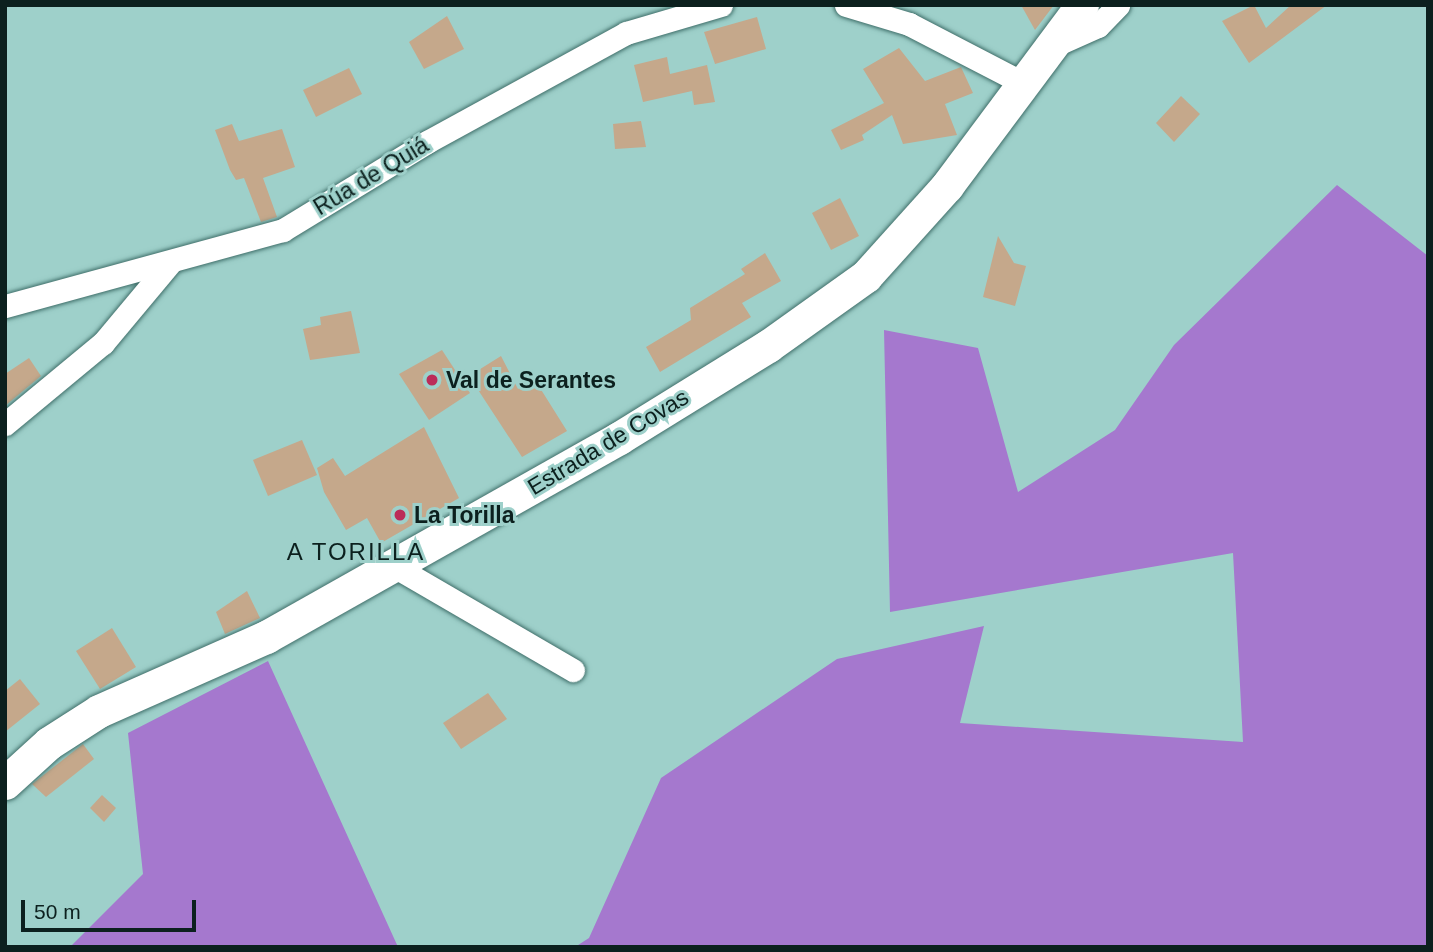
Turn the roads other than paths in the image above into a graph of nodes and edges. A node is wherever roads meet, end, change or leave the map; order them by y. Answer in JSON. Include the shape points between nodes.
{"nodes":[{"id":1,"x":721,"y":5,"type":"edge"},
{"id":2,"x":846,"y":5,"type":"edge"},
{"id":3,"x":1082,"y":5,"type":"edge"},
{"id":4,"x":1118,"y":5,"type":"edge"},
{"id":5,"x":1051,"y":48,"type":"junction"},
{"id":6,"x":1023,"y":83,"type":"junction"},
{"id":7,"x":169,"y":264,"type":"junction"},
{"id":8,"x":5,"y":306,"type":"edge"},
{"id":9,"x":5,"y":424,"type":"edge"},
{"id":10,"x":394,"y":566,"type":"junction"},
{"id":11,"x":573,"y":670,"type":"dead end"},
{"id":12,"x":5,"y":783,"type":"edge"}],
"edges":[{"from":1,"to":7,"type":"street","name":"Rúa de Quiá","via":[[626,33],[427,142],[283,230]]},
{"from":2,"to":6,"type":"street","via":[[909,24]]},
{"from":3,"to":5,"type":"main road","name":"Estrada de Covas"},
{"from":4,"to":5,"type":"street","via":[[1098,26]]},
{"from":5,"to":6,"type":"main road","name":"Estrada de Covas"},
{"from":6,"to":10,"type":"main road","name":"Estrada de Covas","via":[[947,186],[866,276],[620,438]]},
{"from":7,"to":8,"type":"street","name":"Rúa de Quiá"},
{"from":7,"to":9,"type":"street","via":[[103,342]]},
{"from":10,"to":11,"type":"street"},
{"from":10,"to":12,"type":"main road","name":"Estrada de Covas","via":[[267,637],[99,711],[49,743]]}]}
